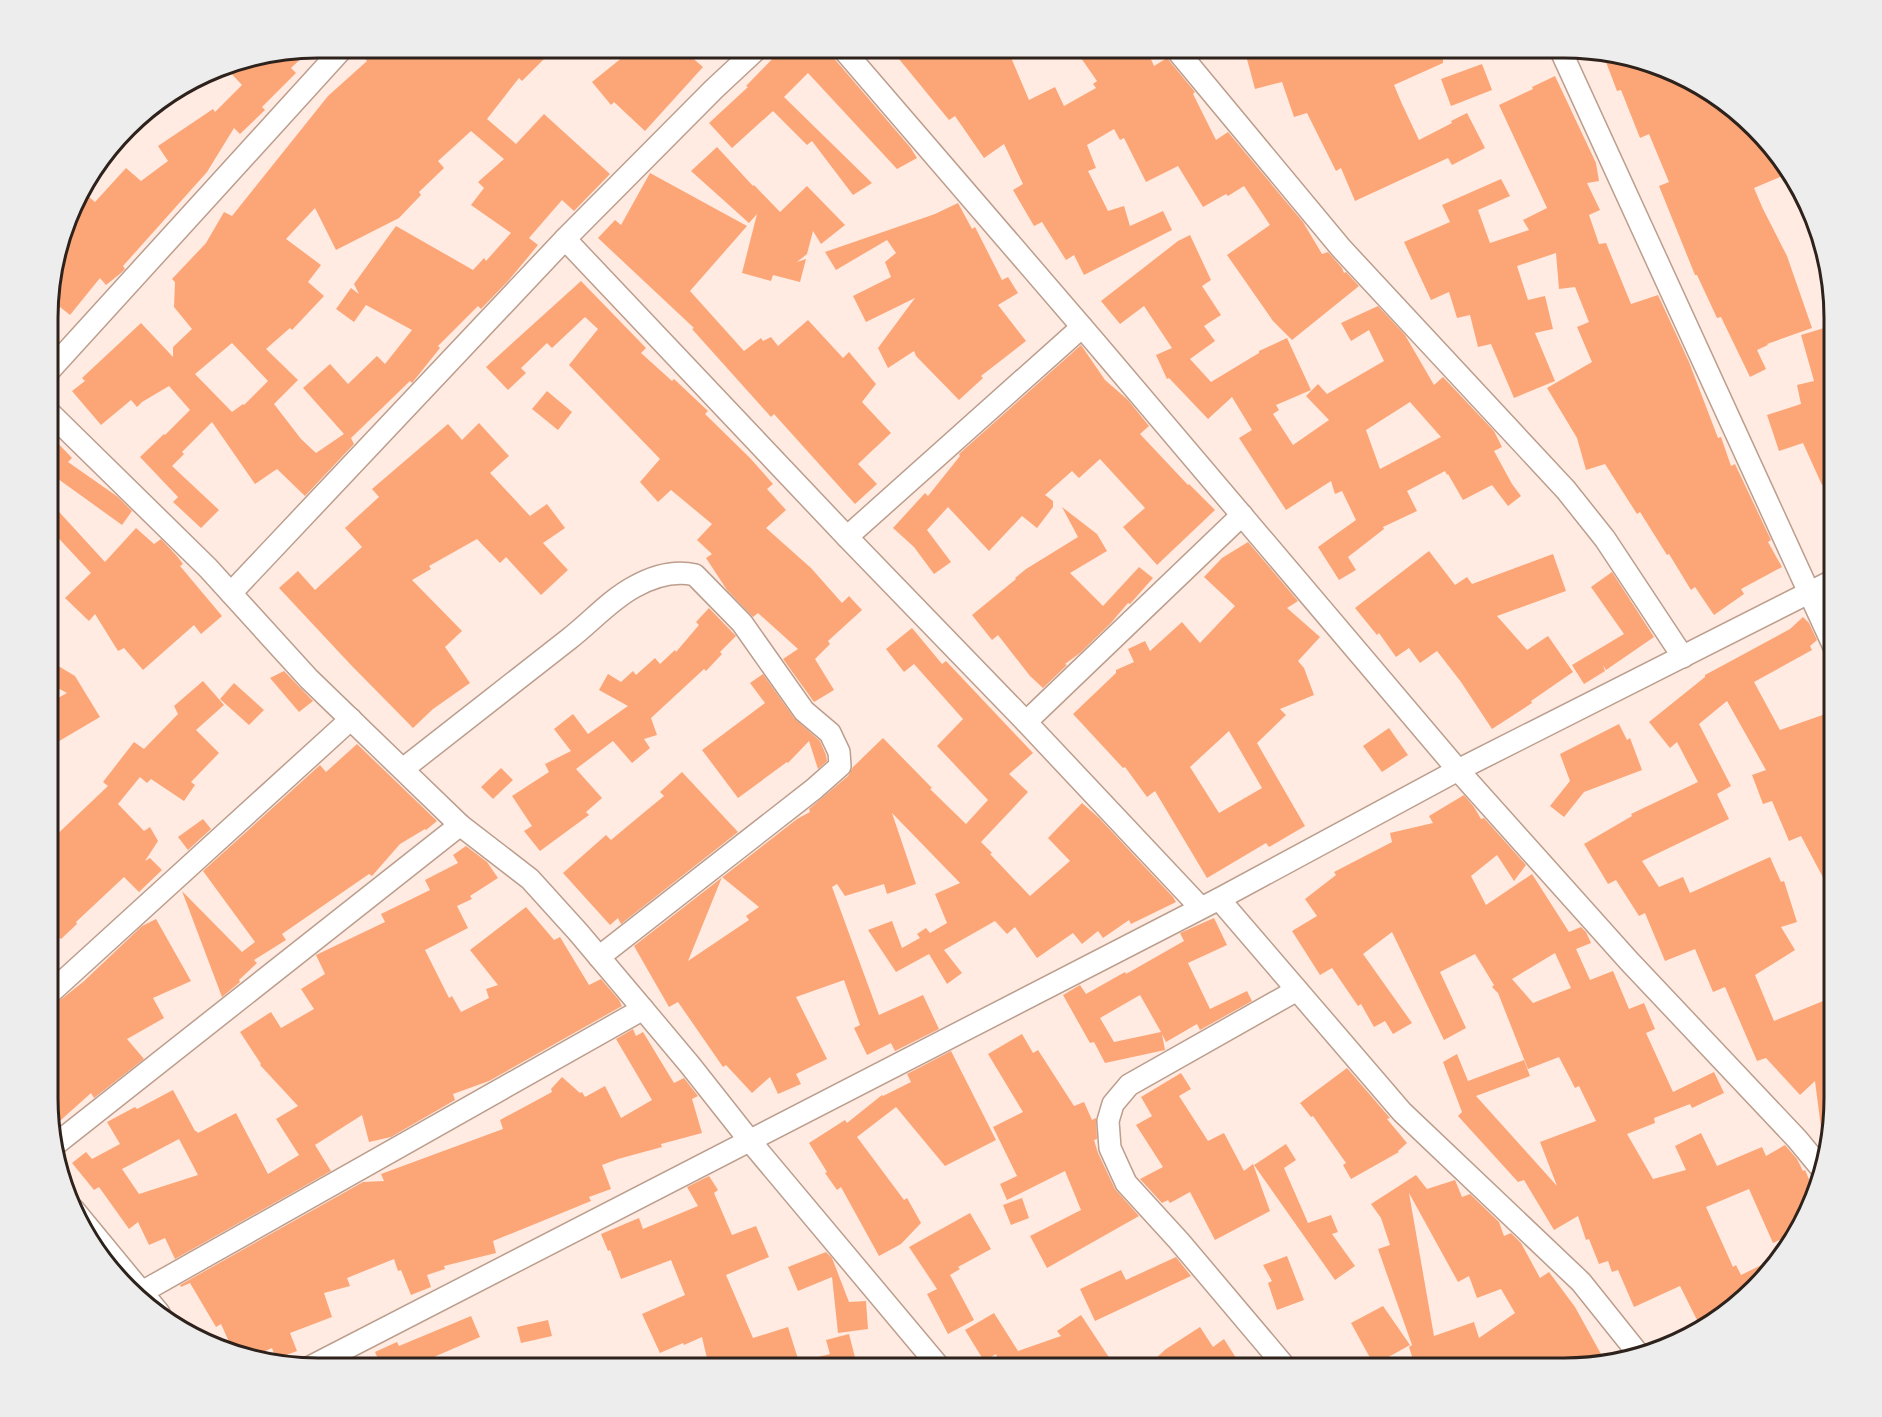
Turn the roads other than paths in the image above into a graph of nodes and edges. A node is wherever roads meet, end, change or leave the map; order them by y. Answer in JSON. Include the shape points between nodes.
{"nodes":[{"id":1,"x":334,"y":58,"type":"edge"},
{"id":2,"x":747,"y":58,"type":"edge"},
{"id":3,"x":851,"y":58,"type":"edge"},
{"id":4,"x":1183,"y":58,"type":"edge"},
{"id":5,"x":1564,"y":58,"type":"edge"},
{"id":6,"x":565,"y":239,"type":"junction"},
{"id":7,"x":1082,"y":327,"type":"junction"},
{"id":8,"x":58,"y":361,"type":"edge"},
{"id":9,"x":58,"y":421,"type":"edge"},
{"id":10,"x":1242,"y":515,"type":"junction"},
{"id":11,"x":847,"y":537,"type":"junction"},
{"id":12,"x":1824,"y":585,"type":"edge"},
{"id":13,"x":231,"y":593,"type":"junction"},
{"id":14,"x":1809,"y":593,"type":"junction"},
{"id":15,"x":1824,"y":625,"type":"edge"},
{"id":16,"x":1683,"y":657,"type":"junction"},
{"id":17,"x":351,"y":719,"type":"junction"},
{"id":18,"x":1026,"y":722,"type":"junction"},
{"id":19,"x":403,"y":769,"type":"junction"},
{"id":20,"x":1458,"y":770,"type":"junction"},
{"id":21,"x":460,"y":825,"type":"junction"},
{"id":22,"x":1210,"y":903,"type":"junction"},
{"id":23,"x":599,"y":957,"type":"junction"},
{"id":24,"x":58,"y":986,"type":"edge"},
{"id":25,"x":1297,"y":990,"type":"junction"},
{"id":26,"x":643,"y":1009,"type":"junction"},
{"id":27,"x":62,"y":1139,"type":"edge"},
{"id":28,"x":750,"y":1141,"type":"junction"},
{"id":29,"x":1816,"y":1162,"type":"edge"},
{"id":30,"x":106,"y":1249,"type":"edge"},
{"id":31,"x":127,"y":1274,"type":"edge"},
{"id":32,"x":144,"y":1291,"type":"edge"},
{"id":33,"x":1634,"y":1349,"type":"edge"},
{"id":34,"x":327,"y":1358,"type":"edge"},
{"id":35,"x":932,"y":1358,"type":"edge"},
{"id":36,"x":1278,"y":1358,"type":"edge"}],
"edges":[{"from":1,"to":8,"type":"street"},
{"from":2,"to":6,"type":"street"},
{"from":3,"to":7,"type":"street"},
{"from":4,"to":16,"type":"street","via":[[1341,248],[1566,490],[1605,539]]},
{"from":5,"to":14,"type":"street"},
{"from":6,"to":11,"type":"street"},
{"from":6,"to":13,"type":"street"},
{"from":7,"to":10,"type":"street"},
{"from":7,"to":11,"type":"street"},
{"from":9,"to":13,"type":"street"},
{"from":10,"to":18,"type":"street"},
{"from":10,"to":20,"type":"street"},
{"from":11,"to":18,"type":"street"},
{"from":12,"to":14,"type":"street"},
{"from":13,"to":17,"type":"street"},
{"from":14,"to":15,"type":"street"},
{"from":14,"to":16,"type":"street"},
{"from":16,"to":20,"type":"street"},
{"from":17,"to":19,"type":"street"},
{"from":17,"to":24,"type":"street"},
{"from":18,"to":22,"type":"street"},
{"from":19,"to":21,"type":"street"},
{"from":19,"to":23,"type":"street","via":[[621,595],[664,575],[695,575],[742,623],[804,711],[830,734],[839,752],[840,766]]},
{"from":20,"to":22,"type":"street"},
{"from":20,"to":29,"type":"street"},
{"from":21,"to":23,"type":"street","via":[[530,879]]},
{"from":21,"to":27,"type":"street"},
{"from":22,"to":25,"type":"street"},
{"from":22,"to":28,"type":"street"},
{"from":23,"to":26,"type":"street"},
{"from":25,"to":33,"type":"street","via":[[1402,1112],[1581,1282]]},
{"from":25,"to":36,"type":"street","via":[[1129,1085],[1113,1104],[1108,1121],[1110,1148],[1126,1183]]},
{"from":26,"to":28,"type":"street"},
{"from":26,"to":32,"type":"street"},
{"from":28,"to":34,"type":"street"},
{"from":28,"to":35,"type":"street"},
{"from":30,"to":31,"type":"street"}]}
